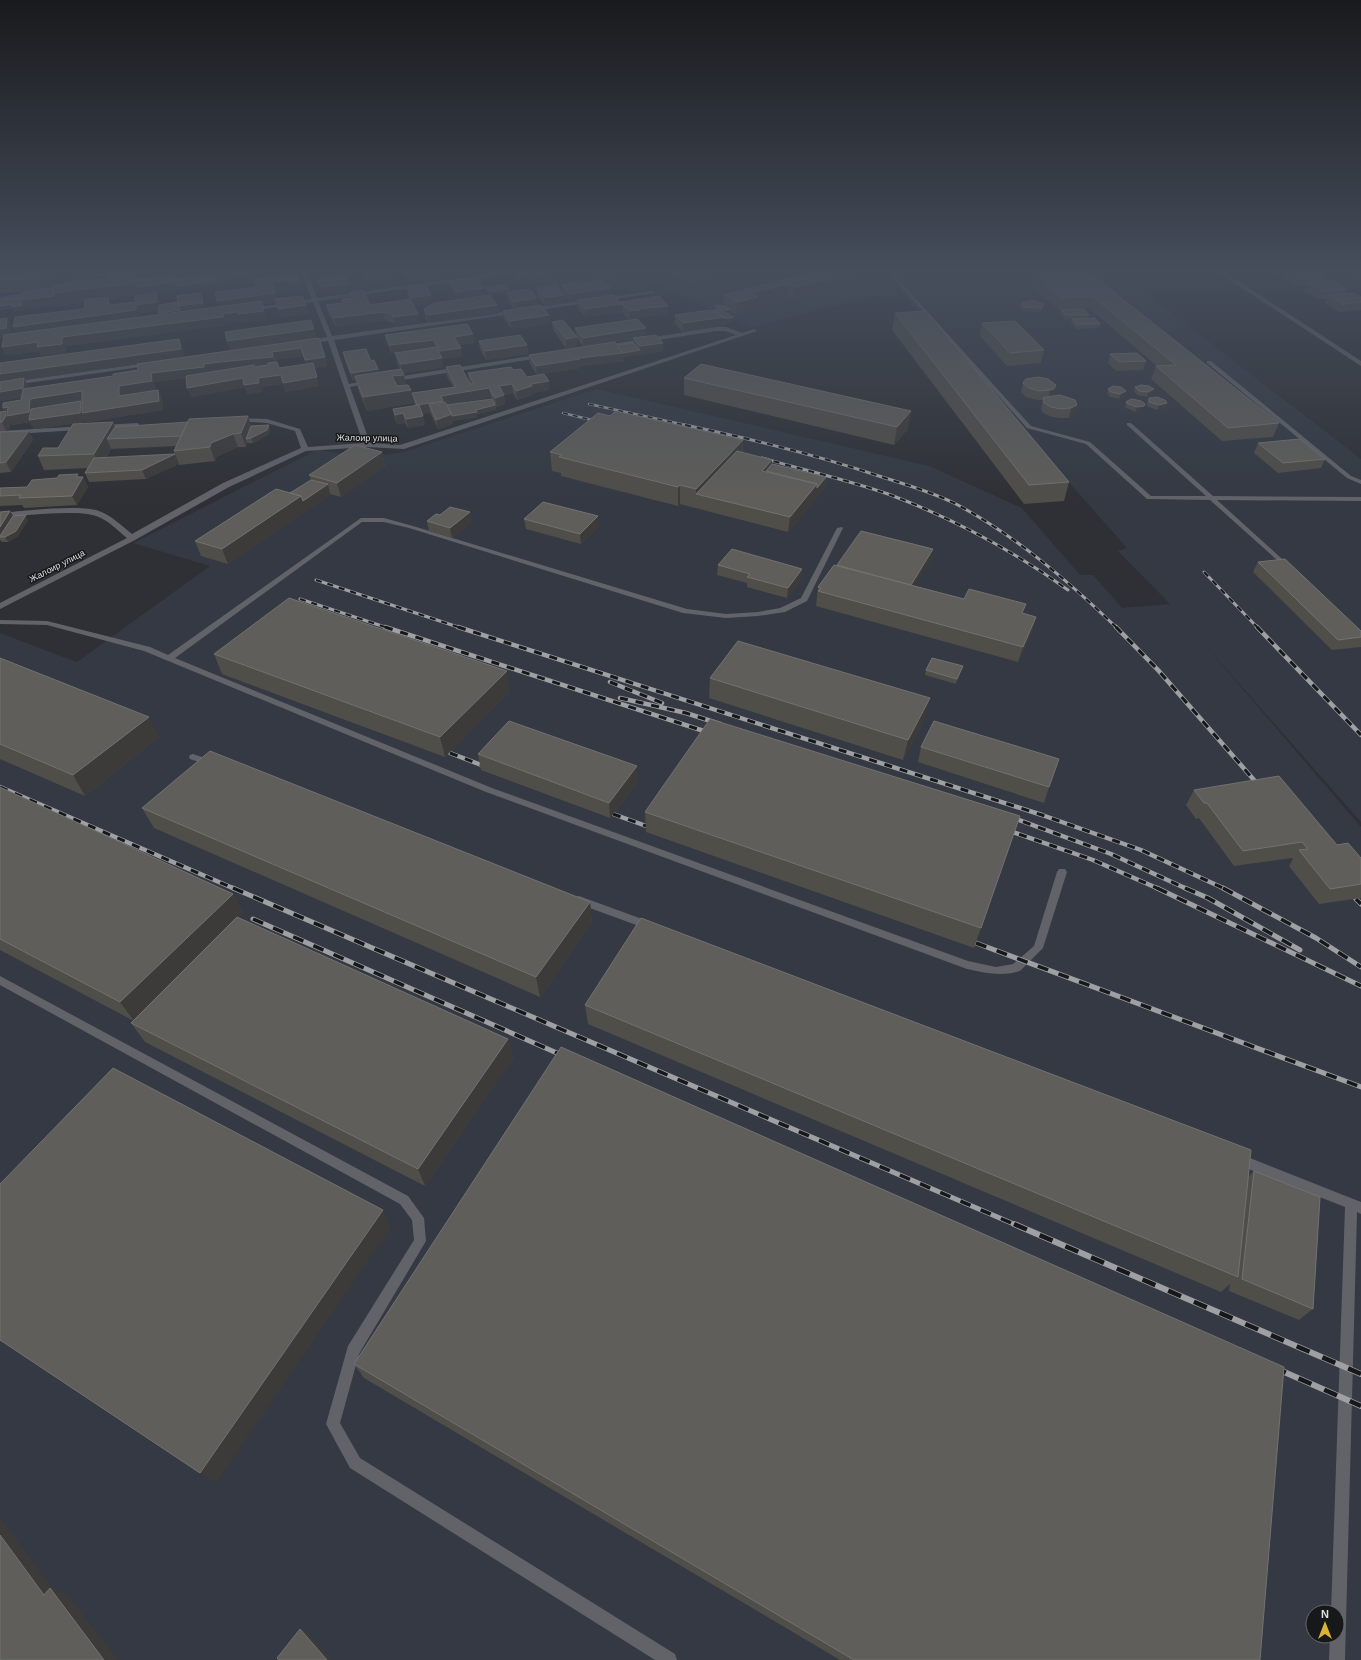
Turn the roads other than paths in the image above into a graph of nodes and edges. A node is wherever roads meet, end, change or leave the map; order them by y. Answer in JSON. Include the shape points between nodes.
{"nodes":[{"id":1,"x":333,"y":346,"type":"edge"},
{"id":2,"x":601,"y":346,"type":"edge"},
{"id":3,"x":706,"y":346,"type":"edge"},
{"id":4,"x":957,"y":346,"type":"edge"},
{"id":5,"x":1334,"y":346,"type":"edge"},
{"id":6,"x":598,"y":347,"type":"edge"},
{"id":7,"x":550,"y":355,"type":"edge"},
{"id":8,"x":1209,"y":362,"type":"dead end"},
{"id":9,"x":157,"y":363,"type":"edge"},
{"id":10,"x":1361,"y":364,"type":"edge"},
{"id":11,"x":385,"y":380,"type":"edge"},
{"id":12,"x":377,"y":382,"type":"edge"},
{"id":13,"x":0,"y":385,"type":"edge"},
{"id":14,"x":346,"y":386,"type":"junction"},
{"id":15,"x":223,"y":421,"type":"edge"},
{"id":16,"x":1128,"y":424,"type":"dead end"},
{"id":17,"x":144,"y":425,"type":"edge"},
{"id":18,"x":0,"y":433,"type":"edge"},
{"id":19,"x":367,"y":445,"type":"junction"},
{"id":20,"x":305,"y":449,"type":"junction"},
{"id":21,"x":1361,"y":482,"type":"edge"},
{"id":22,"x":1212,"y":497,"type":"junction"},
{"id":23,"x":1361,"y":499,"type":"edge"},
{"id":24,"x":0,"y":515,"type":"edge"},
{"id":25,"x":840,"y":528,"type":"dead end"},
{"id":26,"x":132,"y":538,"type":"junction"},
{"id":27,"x":1292,"y":571,"type":"edge"},
{"id":28,"x":0,"y":606,"type":"edge"},
{"id":29,"x":0,"y":622,"type":"edge"},
{"id":30,"x":169,"y":658,"type":"junction"},
{"id":31,"x":193,"y":757,"type":"dead end"},
{"id":32,"x":223,"y":768,"type":"edge"},
{"id":33,"x":1062,"y":872,"type":"dead end"},
{"id":34,"x":570,"y":896,"type":"edge"},
{"id":35,"x":658,"y":930,"type":"edge"},
{"id":36,"x":0,"y":980,"type":"edge"},
{"id":37,"x":1233,"y":1158,"type":"edge"},
{"id":38,"x":1356,"y":1206,"type":"edge"},
{"id":39,"x":669,"y":1660,"type":"edge"},
{"id":40,"x":1337,"y":1660,"type":"edge"}],
"edges":[{"from":1,"to":14,"type":"street"},
{"from":2,"to":6,"type":"street"},
{"from":3,"to":19,"type":"street","name":"Жалоир улица","via":[[401,447]]},
{"from":4,"to":22,"type":"lane","via":[[1029,427],[1088,443],[1149,498]]},
{"from":5,"to":10,"type":"street"},
{"from":7,"to":11,"type":"street"},
{"from":8,"to":21,"type":"lane","via":[[1348,477]]},
{"from":9,"to":13,"type":"street"},
{"from":12,"to":14,"type":"street"},
{"from":14,"to":19,"type":"street"},
{"from":15,"to":20,"type":"street","via":[[255,419],[282,423],[298,430]]},
{"from":16,"to":22,"type":"lane"},
{"from":17,"to":18,"type":"street"},
{"from":19,"to":20,"type":"street","name":"Жалоир улица"},
{"from":20,"to":26,"type":"street","name":"Жалоир улица","via":[[226,485]]},
{"from":22,"to":23,"type":"lane"},
{"from":22,"to":27,"type":"lane"},
{"from":24,"to":26,"type":"street","via":[[97,512]]},
{"from":25,"to":30,"type":"lane","via":[[804,599],[782,610],[726,616],[686,611],[411,527],[379,520],[361,520]]},
{"from":26,"to":28,"type":"street","name":"Жалоир улица"},
{"from":29,"to":30,"type":"lane","via":[[48,623],[147,649]]},
{"from":30,"to":33,"type":"lane","via":[[489,790],[967,965],[996,971],[1016,968],[1038,948]]},
{"from":31,"to":32,"type":"lane"},
{"from":34,"to":35,"type":"lane"},
{"from":36,"to":39,"type":"lane","via":[[404,1200],[418,1218],[420,1241],[353,1351],[333,1424],[355,1463]]},
{"from":37,"to":38,"type":"lane"},
{"from":38,"to":40,"type":"lane"}]}
